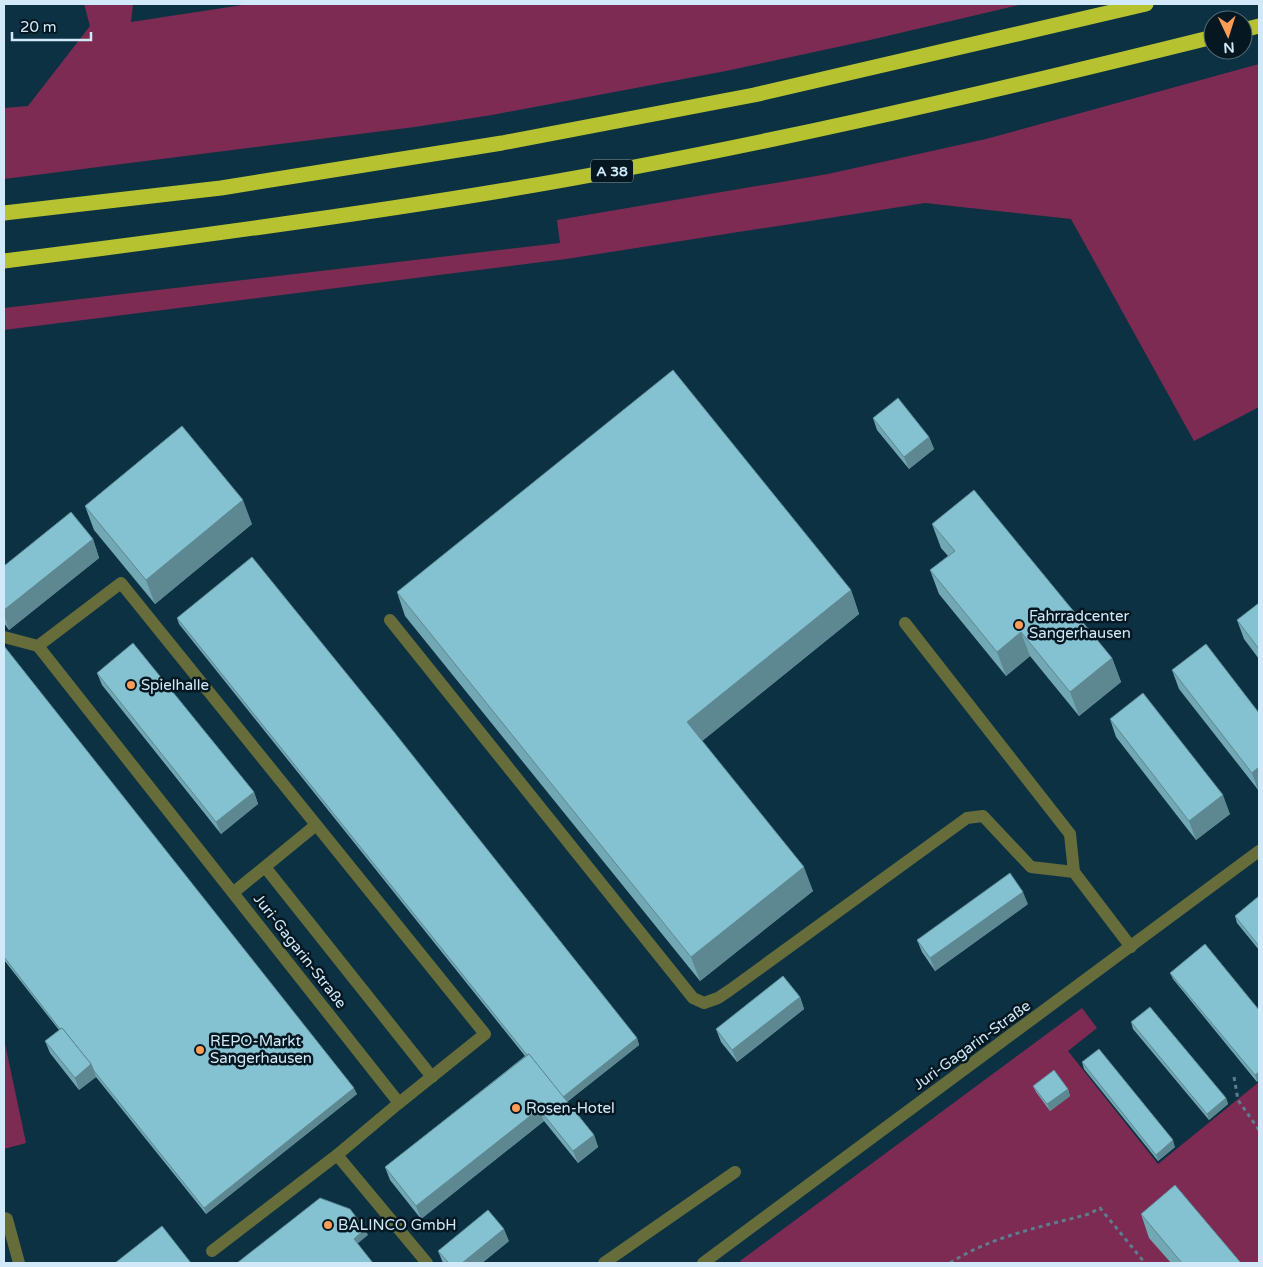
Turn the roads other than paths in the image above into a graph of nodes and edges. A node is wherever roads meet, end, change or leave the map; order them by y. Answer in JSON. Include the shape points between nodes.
{"nodes":[{"id":1,"x":1146,"y":4,"type":"edge"},
{"id":2,"x":1203,"y":39,"type":"edge"},
{"id":3,"x":4,"y":213,"type":"edge"},
{"id":4,"x":4,"y":261,"type":"edge"},
{"id":5,"x":390,"y":620,"type":"dead end"},
{"id":6,"x":904,"y":623,"type":"dead end"},
{"id":7,"x":4,"y":637,"type":"edge"},
{"id":8,"x":38,"y":646,"type":"junction"},
{"id":9,"x":316,"y":825,"type":"junction"},
{"id":10,"x":1259,"y":851,"type":"edge"},
{"id":11,"x":265,"y":867,"type":"junction"},
{"id":12,"x":1074,"y":872,"type":"junction"},
{"id":13,"x":234,"y":892,"type":"junction"},
{"id":14,"x":1131,"y":947,"type":"junction"},
{"id":15,"x":432,"y":1077,"type":"junction"},
{"id":16,"x":399,"y":1103,"type":"junction"},
{"id":17,"x":338,"y":1155,"type":"junction"},
{"id":18,"x":735,"y":1172,"type":"dead end"},
{"id":19,"x":4,"y":1218,"type":"edge"},
{"id":20,"x":212,"y":1251,"type":"dead end"},
{"id":21,"x":19,"y":1263,"type":"edge"},
{"id":22,"x":427,"y":1263,"type":"edge"},
{"id":23,"x":604,"y":1263,"type":"edge"},
{"id":24,"x":704,"y":1263,"type":"edge"}],
"edges":[{"from":1,"to":3,"type":"highway","via":[[754,94],[502,143],[221,188]]},
{"from":2,"to":4,"type":"highway","number":"A 38","via":[[1006,88],[639,166],[246,230]]},
{"from":5,"to":12,"type":"street","via":[[692,998],[704,1003],[730,990],[967,818],[983,816],[1031,868]]},
{"from":6,"to":12,"type":"street","via":[[1070,834]]},
{"from":7,"to":8,"type":"street"},
{"from":8,"to":9,"type":"street","via":[[121,583]]},
{"from":8,"to":13,"type":"street","name":"Juri-Gagarin-Straße"},
{"from":9,"to":11,"type":"street"},
{"from":9,"to":15,"type":"street","via":[[485,1034]]},
{"from":10,"to":14,"type":"street","name":"Juri-Gagarin-Straße"},
{"from":11,"to":13,"type":"street"},
{"from":11,"to":15,"type":"street"},
{"from":12,"to":14,"type":"street"},
{"from":13,"to":16,"type":"street","name":"Juri-Gagarin-Straße"},
{"from":14,"to":24,"type":"street","name":"Juri-Gagarin-Straße"},
{"from":15,"to":16,"type":"street"},
{"from":16,"to":17,"type":"street"},
{"from":17,"to":20,"type":"street"},
{"from":17,"to":22,"type":"street"},
{"from":18,"to":23,"type":"street"},
{"from":19,"to":21,"type":"street","via":[[7,1219]]}]}
